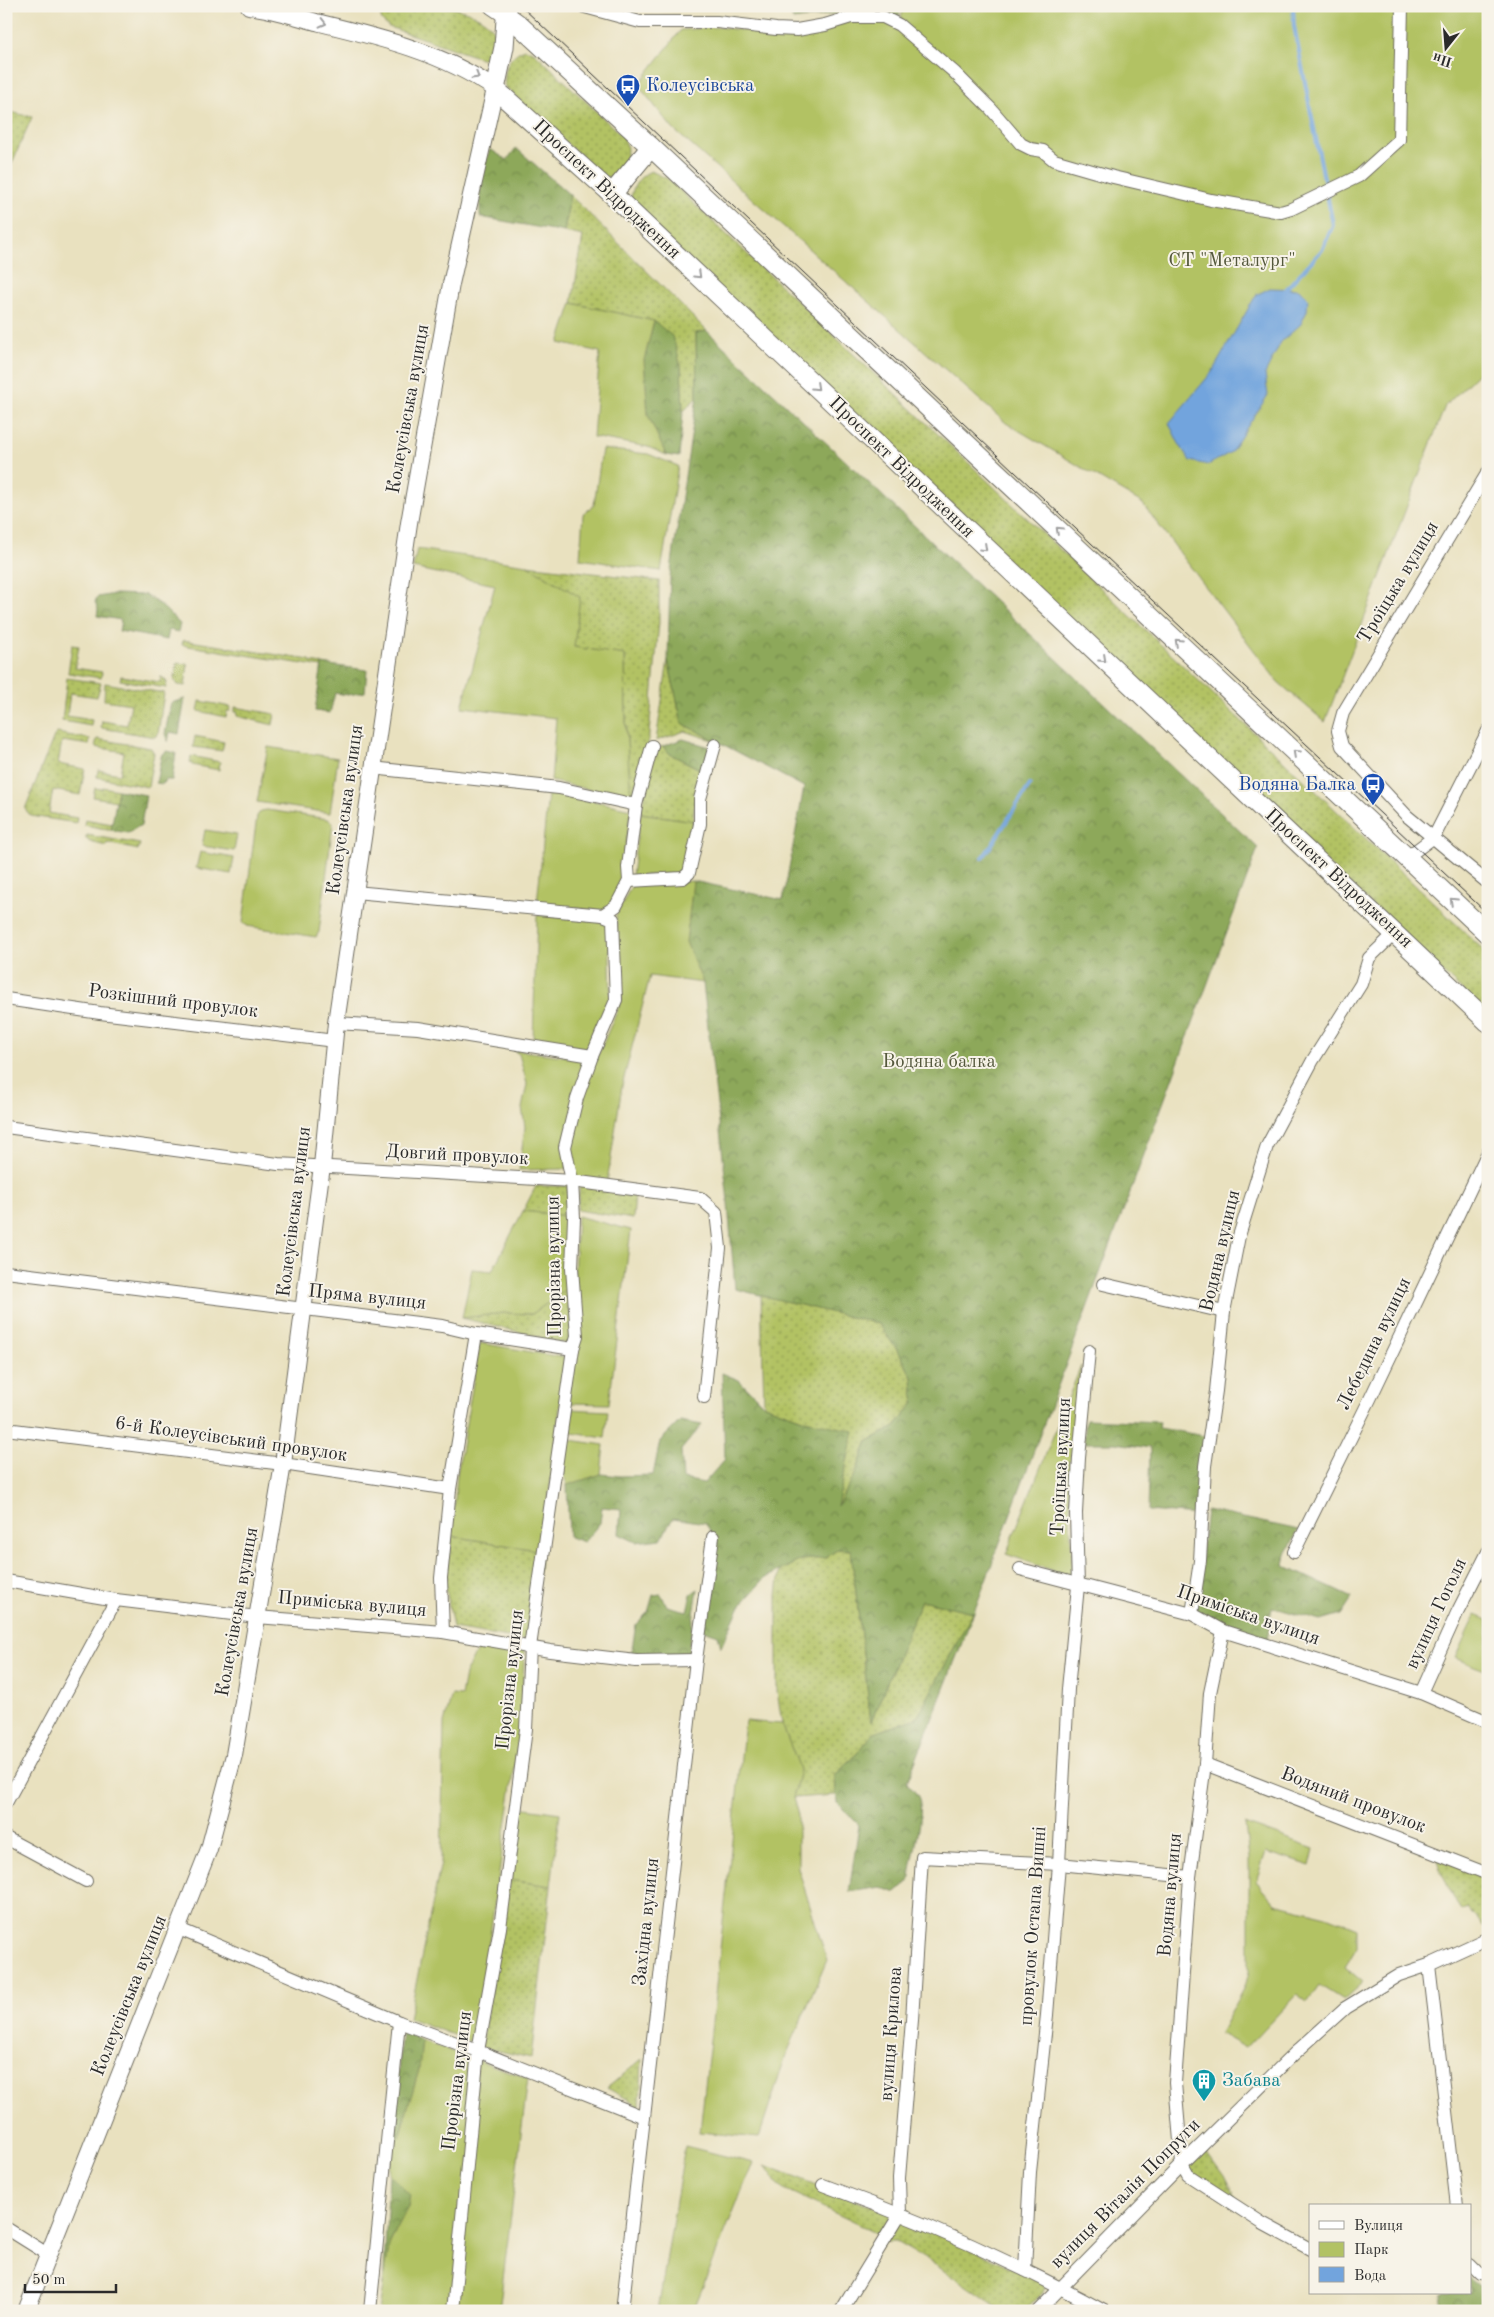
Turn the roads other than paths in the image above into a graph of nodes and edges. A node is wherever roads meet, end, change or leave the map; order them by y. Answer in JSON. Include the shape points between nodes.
{"nodes":[{"id":1,"x":581,"y":6,"type":"edge"},
{"id":2,"x":1402,"y":6,"type":"edge"},
{"id":3,"x":260,"y":7,"type":"edge"},
{"id":4,"x":502,"y":9,"type":"edge"},
{"id":5,"x":495,"y":89,"type":"junction"},
{"id":6,"x":651,"y":147,"type":"junction"},
{"id":7,"x":612,"y":194,"type":"junction"},
{"id":8,"x":1488,"y":472,"type":"edge"},
{"id":9,"x":1488,"y":731,"type":"edge"},
{"id":10,"x":715,"y":745,"type":"dead end"},
{"id":11,"x":652,"y":746,"type":"dead end"},
{"id":12,"x":372,"y":768,"type":"junction"},
{"id":13,"x":636,"y":805,"type":"junction"},
{"id":14,"x":1434,"y":837,"type":"junction"},
{"id":15,"x":1407,"y":857,"type":"junction"},
{"id":16,"x":629,"y":881,"type":"junction"},
{"id":17,"x":1488,"y":883,"type":"edge"},
{"id":18,"x":355,"y":892,"type":"junction"},
{"id":19,"x":603,"y":915,"type":"junction"},
{"id":20,"x":1395,"y":934,"type":"junction"},
{"id":21,"x":1488,"y":934,"type":"edge"},
{"id":22,"x":6,"y":999,"type":"edge"},
{"id":23,"x":1488,"y":1022,"type":"edge"},
{"id":24,"x":336,"y":1023,"type":"junction"},
{"id":25,"x":334,"y":1041,"type":"junction"},
{"id":26,"x":592,"y":1056,"type":"junction"},
{"id":27,"x":6,"y":1127,"type":"edge"},
{"id":28,"x":1488,"y":1152,"type":"edge"},
{"id":29,"x":322,"y":1166,"type":"junction"},
{"id":30,"x":572,"y":1181,"type":"junction"},
{"id":31,"x":6,"y":1272,"type":"edge"},
{"id":32,"x":1103,"y":1284,"type":"dead end"},
{"id":33,"x":304,"y":1310,"type":"junction"},
{"id":34,"x":1224,"y":1312,"type":"junction"},
{"id":35,"x":476,"y":1334,"type":"junction"},
{"id":36,"x":573,"y":1349,"type":"junction"},
{"id":37,"x":1089,"y":1352,"type":"dead end"},
{"id":38,"x":704,"y":1397,"type":"dead end"},
{"id":39,"x":6,"y":1429,"type":"edge"},
{"id":40,"x":283,"y":1464,"type":"junction"},
{"id":41,"x":450,"y":1489,"type":"junction"},
{"id":42,"x":713,"y":1537,"type":"dead end"},
{"id":43,"x":1294,"y":1552,"type":"dead end"},
{"id":44,"x":1488,"y":1552,"type":"edge"},
{"id":45,"x":1020,"y":1569,"type":"dead end"},
{"id":46,"x":6,"y":1581,"type":"edge"},
{"id":47,"x":1078,"y":1586,"type":"junction"},
{"id":48,"x":116,"y":1600,"type":"junction"},
{"id":49,"x":1192,"y":1614,"type":"junction"},
{"id":50,"x":257,"y":1617,"type":"junction"},
{"id":51,"x":1223,"y":1631,"type":"junction"},
{"id":52,"x":443,"y":1632,"type":"junction"},
{"id":53,"x":530,"y":1647,"type":"junction"},
{"id":54,"x":696,"y":1660,"type":"junction"},
{"id":55,"x":1421,"y":1693,"type":"junction"},
{"id":56,"x":1488,"y":1722,"type":"edge"},
{"id":57,"x":1205,"y":1764,"type":"junction"},
{"id":58,"x":6,"y":1803,"type":"edge"},
{"id":59,"x":6,"y":1838,"type":"edge"},
{"id":60,"x":1059,"y":1864,"type":"junction"},
{"id":61,"x":1488,"y":1874,"type":"edge"},
{"id":62,"x":1190,"y":1878,"type":"junction"},
{"id":63,"x":86,"y":1881,"type":"dead end"},
{"id":64,"x":178,"y":1929,"type":"junction"},
{"id":65,"x":1488,"y":1938,"type":"edge"},
{"id":66,"x":1429,"y":1965,"type":"junction"},
{"id":67,"x":399,"y":2022,"type":"junction"},
{"id":68,"x":478,"y":2051,"type":"junction"},
{"id":69,"x":644,"y":2117,"type":"junction"},
{"id":70,"x":1182,"y":2164,"type":"junction"},
{"id":71,"x":823,"y":2185,"type":"dead end"},
{"id":72,"x":1457,"y":2204,"type":"edge"},
{"id":73,"x":900,"y":2214,"type":"junction"},
{"id":74,"x":6,"y":2228,"type":"edge"},
{"id":75,"x":1309,"y":2248,"type":"edge"},
{"id":76,"x":49,"y":2254,"type":"junction"},
{"id":77,"x":1472,"y":2266,"type":"edge"},
{"id":78,"x":1025,"y":2270,"type":"junction"},
{"id":79,"x":1488,"y":2275,"type":"edge"},
{"id":80,"x":1060,"y":2287,"type":"junction"},
{"id":81,"x":26,"y":2311,"type":"edge"},
{"id":82,"x":370,"y":2311,"type":"edge"},
{"id":83,"x":453,"y":2311,"type":"edge"},
{"id":84,"x":622,"y":2311,"type":"edge"},
{"id":85,"x":841,"y":2311,"type":"edge"},
{"id":86,"x":1038,"y":2311,"type":"edge"},
{"id":87,"x":1104,"y":2311,"type":"edge"}],
"edges":[{"from":1,"to":2,"type":"street","via":[[640,22],[717,22],[776,30],[806,28],[851,17],[883,17],[899,25],[954,72],[1021,144],[1031,149],[1043,151],[1054,160],[1114,177],[1211,200],[1281,212],[1359,176],[1399,140]]},
{"from":3,"to":5,"type":"street","name":"Проспект Відродження","one_way":true,"via":[[379,37],[455,65]]},
{"from":4,"to":5,"type":"main road","via":[[504,48]]},
{"from":4,"to":6,"type":"main road"},
{"from":5,"to":7,"type":"main road","name":"Проспект Відродження"},
{"from":5,"to":12,"type":"street","name":"Колеусівська вулиця","via":[[448,303],[409,523]]},
{"from":6,"to":7,"type":"main road"},
{"from":15,"to":6,"type":"main road","one_way":true},
{"from":7,"to":20,"type":"main road","name":"Проспект Відродження","one_way":true},
{"from":8,"to":14,"type":"street","name":"Троїцька вулиця","via":[[1343,714],[1338,731],[1342,746],[1407,816]]},
{"from":9,"to":14,"type":"street"},
{"from":10,"to":16,"type":"street","via":[[700,799],[700,824],[689,873],[684,878]]},
{"from":11,"to":13,"type":"street"},
{"from":12,"to":13,"type":"street","via":[[559,788]]},
{"from":12,"to":18,"type":"street","name":"Колеусівська вулиця"},
{"from":13,"to":16,"type":"street"},
{"from":14,"to":15,"type":"street"},
{"from":14,"to":17,"type":"street"},
{"from":21,"to":15,"type":"main road","one_way":true},
{"from":16,"to":19,"type":"street","via":[[616,906]]},
{"from":18,"to":19,"type":"street"},
{"from":18,"to":24,"type":"street","name":"Колеусівська вулиця"},
{"from":19,"to":26,"type":"street","name":"Прорізна вулиця","via":[[613,919],[616,1000]]},
{"from":20,"to":23,"type":"main road","name":"Проспект Відродження"},
{"from":20,"to":34,"type":"street","name":"Водяна вулиця","via":[[1369,958],[1361,984],[1314,1060],[1267,1146],[1239,1236]]},
{"from":22,"to":25,"type":"street","name":"Розкішний провулок"},
{"from":24,"to":25,"type":"street","name":"Колеусівська вулиця"},
{"from":24,"to":26,"type":"street","via":[[418,1028]]},
{"from":25,"to":29,"type":"street","name":"Колеусівська вулиця"},
{"from":26,"to":30,"type":"street","name":"Прорізна вулиця","via":[[565,1146]]},
{"from":27,"to":29,"type":"street","name":"Довгий провулок","via":[[278,1164]]},
{"from":28,"to":43,"type":"street","name":"Лебедина вулиця"},
{"from":29,"to":30,"type":"street","name":"Довгий провулок"},
{"from":29,"to":33,"type":"street","name":"Колеусівська вулиця"},
{"from":30,"to":36,"type":"street","name":"Прорізна вулиця","via":[[572,1268],[577,1336]]},
{"from":30,"to":38,"type":"street","name":"Довгий провулок","via":[[700,1198],[716,1212],[720,1248]]},
{"from":31,"to":33,"type":"street","name":"Пряма вулиця"},
{"from":32,"to":34,"type":"street"},
{"from":33,"to":35,"type":"street","name":"Пряма вулиця","via":[[442,1326]]},
{"from":33,"to":40,"type":"street","name":"Колеусівська вулиця"},
{"from":34,"to":49,"type":"street","name":"Водяна вулиця"},
{"from":35,"to":36,"type":"street","name":"Пряма вулиця"},
{"from":35,"to":41,"type":"street"},
{"from":36,"to":53,"type":"street","name":"Прорізна вулиця"},
{"from":37,"to":47,"type":"street","name":"Троїцька вулиця","via":[[1076,1513]]},
{"from":39,"to":40,"type":"street","name":"6-й Колеусівський провулок"},
{"from":40,"to":41,"type":"street","name":"6-й Колеусівський провулок"},
{"from":40,"to":50,"type":"street","name":"Колеусівська вулиця"},
{"from":41,"to":52,"type":"street","via":[[441,1578]]},
{"from":42,"to":54,"type":"street","name":"Західна вулиця"},
{"from":44,"to":55,"type":"street","name":"вулиця Гоголя"},
{"from":45,"to":47,"type":"street","name":"Приміська вулиця"},
{"from":46,"to":48,"type":"street","name":"Приміська вулиця"},
{"from":47,"to":49,"type":"street","name":"Приміська вулиця"},
{"from":47,"to":60,"type":"street","name":"провулок Остапа Вишні","via":[[1068,1689]]},
{"from":48,"to":50,"type":"street","name":"Приміська вулиця"},
{"from":48,"to":58,"type":"street"},
{"from":49,"to":51,"type":"street","name":"Приміська вулиця"},
{"from":50,"to":52,"type":"street","name":"Приміська вулиця"},
{"from":50,"to":64,"type":"street","name":"Колеусівська вулиця","via":[[234,1755],[210,1849]]},
{"from":51,"to":55,"type":"street","name":"Приміська вулиця"},
{"from":51,"to":57,"type":"street","name":"Водяна вулиця","via":[[1210,1693]]},
{"from":52,"to":53,"type":"street","name":"Приміська вулиця"},
{"from":53,"to":54,"type":"street","name":"Приміська вулиця","via":[[636,1661]]},
{"from":53,"to":68,"type":"street","name":"Прорізна вулиця","via":[[526,1729],[500,1928]]},
{"from":54,"to":69,"type":"street","name":"Західна вулиця"},
{"from":55,"to":56,"type":"street","name":"Приміська вулиця"},
{"from":57,"to":61,"type":"street","name":"Водяний провулок"},
{"from":57,"to":62,"type":"street","name":"Водяна вулиця"},
{"from":59,"to":63,"type":"street"},
{"from":60,"to":62,"type":"street"},
{"from":60,"to":73,"type":"street","name":"вулиця Крилова","via":[[922,1857],[899,2178]]},
{"from":60,"to":78,"type":"street","name":"провулок Остапа Вишні","via":[[1030,2172]]},
{"from":62,"to":70,"type":"street","name":"Водяна вулиця","via":[[1175,2083]]},
{"from":64,"to":67,"type":"street"},
{"from":64,"to":76,"type":"street","name":"Колеусівська вулиця"},
{"from":65,"to":66,"type":"street","name":"вулиця Віталія Попруги"},
{"from":66,"to":70,"type":"street","name":"вулиця Віталія Попруги","via":[[1399,1975],[1345,2008]]},
{"from":66,"to":72,"type":"street"},
{"from":67,"to":68,"type":"street"},
{"from":67,"to":82,"type":"street"},
{"from":68,"to":69,"type":"street"},
{"from":68,"to":83,"type":"street","name":"Прорізна вулиця"},
{"from":69,"to":84,"type":"street","name":"Західна вулиця"},
{"from":70,"to":75,"type":"street","via":[[1188,2175],[1262,2223]]},
{"from":70,"to":80,"type":"street","name":"вулиця Віталія Попруги"},
{"from":71,"to":73,"type":"street"},
{"from":73,"to":78,"type":"street"},
{"from":73,"to":85,"type":"street"},
{"from":74,"to":76,"type":"street"},
{"from":76,"to":81,"type":"street","name":"Колеусівська вулиця"},
{"from":77,"to":79,"type":"street","via":[[1480,2274]]},
{"from":78,"to":80,"type":"street"},
{"from":80,"to":86,"type":"street","name":"вулиця Віталія Попруги"},
{"from":80,"to":87,"type":"street"}]}
